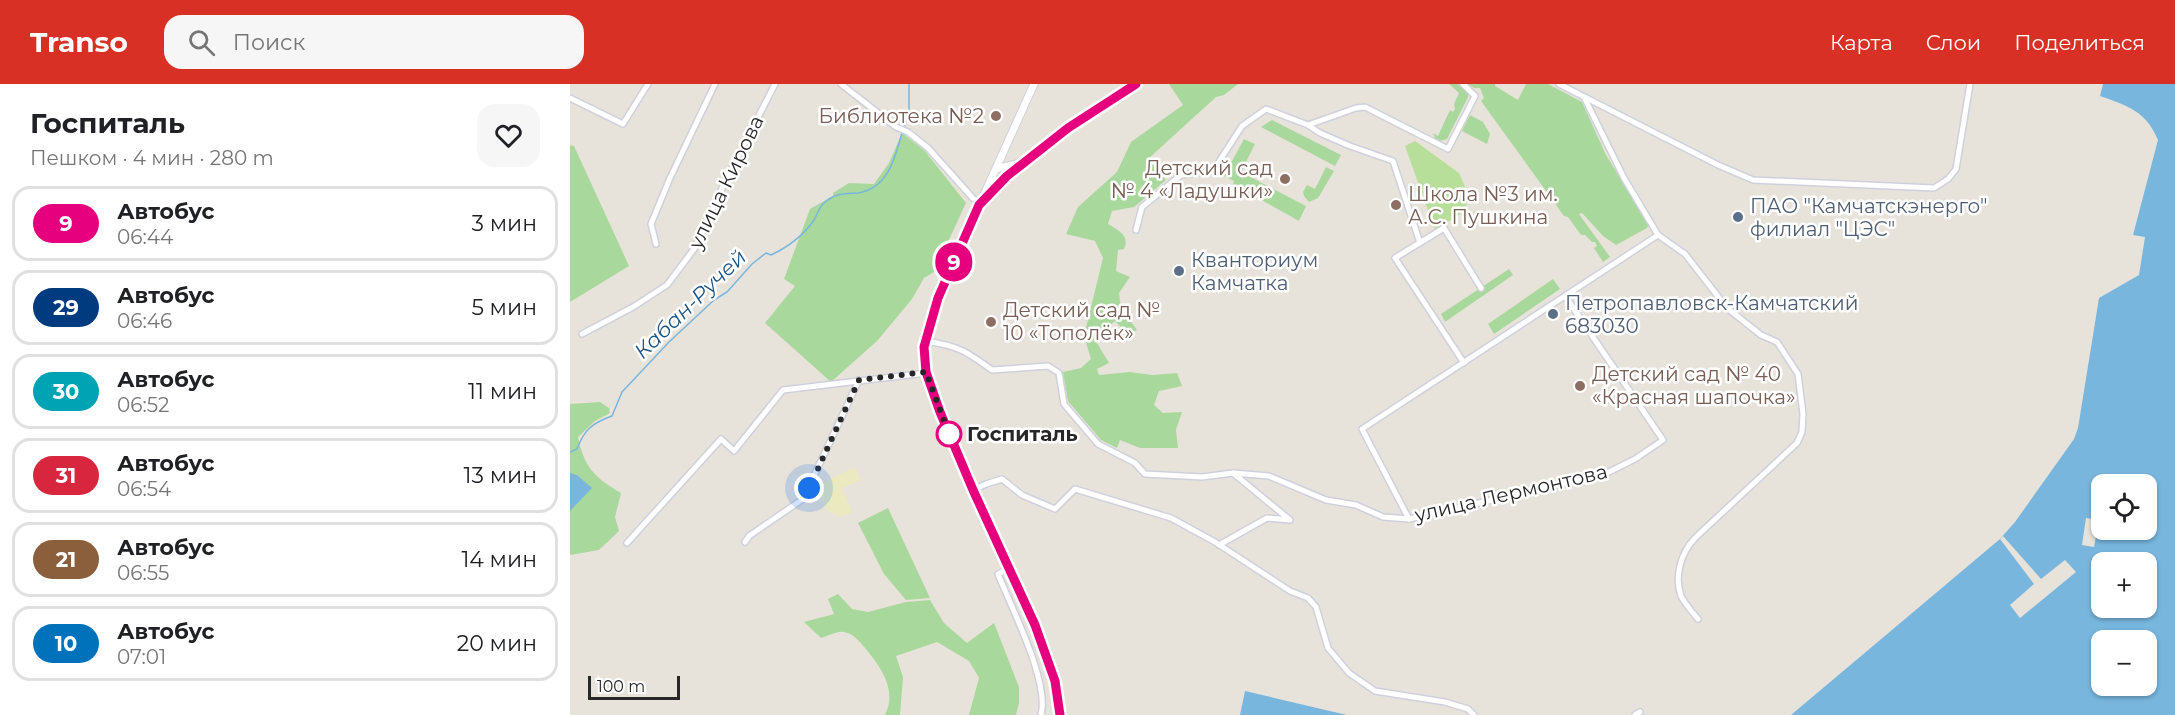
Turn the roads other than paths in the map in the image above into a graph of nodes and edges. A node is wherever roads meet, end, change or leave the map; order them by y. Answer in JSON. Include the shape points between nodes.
{"nodes":[{"id":1,"x":648,"y":84,"type":"edge"},
{"id":2,"x":715,"y":84,"type":"edge"},
{"id":3,"x":775,"y":84,"type":"edge"},
{"id":4,"x":841,"y":84,"type":"edge"},
{"id":5,"x":1034,"y":84,"type":"edge"},
{"id":6,"x":1136,"y":84,"type":"edge"},
{"id":7,"x":1463,"y":84,"type":"edge"},
{"id":8,"x":1559,"y":84,"type":"edge"},
{"id":9,"x":1970,"y":84,"type":"edge"},
{"id":10,"x":1584,"y":97,"type":"junction"},
{"id":11,"x":570,"y":98,"type":"edge"},
{"id":12,"x":1308,"y":125,"type":"junction"},
{"id":13,"x":1003,"y":152,"type":"junction"},
{"id":14,"x":1028,"y":159,"type":"junction"},
{"id":15,"x":1018,"y":163,"type":"junction"},
{"id":16,"x":995,"y":172,"type":"junction"},
{"id":17,"x":1007,"y":176,"type":"junction"},
{"id":18,"x":979,"y":205,"type":"junction"},
{"id":19,"x":1136,"y":230,"type":"dead end"},
{"id":20,"x":1659,"y":235,"type":"junction"},
{"id":21,"x":1420,"y":243,"type":"junction"},
{"id":22,"x":656,"y":244,"type":"dead end"},
{"id":23,"x":1481,"y":288,"type":"dead end"},
{"id":24,"x":1565,"y":296,"type":"junction"},
{"id":25,"x":582,"y":334,"type":"dead end"},
{"id":26,"x":926,"y":341,"type":"junction"},
{"id":27,"x":1464,"y":363,"type":"junction"},
{"id":28,"x":926,"y":372,"type":"junction"},
{"id":29,"x":859,"y":380,"type":"junction"},
{"id":30,"x":1233,"y":473,"type":"junction"},
{"id":31,"x":973,"y":490,"type":"junction"},
{"id":32,"x":1408,"y":519,"type":"junction"},
{"id":33,"x":745,"y":542,"type":"dead end"},
{"id":34,"x":627,"y":543,"type":"dead end"},
{"id":35,"x":1220,"y":545,"type":"junction"},
{"id":36,"x":1010,"y":568,"type":"junction"},
{"id":37,"x":1698,"y":619,"type":"dead end"},
{"id":38,"x":1041,"y":715,"type":"edge"},
{"id":39,"x":1059,"y":715,"type":"edge"},
{"id":40,"x":1474,"y":715,"type":"edge"}],
"edges":[{"from":1,"to":11,"type":"street","via":[[623,124]]},
{"from":2,"to":22,"type":"street","via":[[651,224]]},
{"from":3,"to":25,"type":"street","name":"улица Кирова","via":[[694,249],[667,285]]},
{"from":4,"to":18,"type":"street","via":[[928,148]]},
{"from":5,"to":13,"type":"street"},
{"from":6,"to":14,"type":"street"},
{"from":7,"to":12,"type":"street","via":[[1475,96],[1448,148],[1365,107]]},
{"from":8,"to":10,"type":"street"},
{"from":9,"to":10,"type":"street","via":[[1956,169],[1934,188],[1753,180]]},
{"from":10,"to":20,"type":"street"},
{"from":12,"to":19,"type":"street","via":[[1266,109],[1242,126],[1213,171],[1181,175],[1142,207]]},
{"from":12,"to":21,"type":"street","via":[[1393,161]]},
{"from":13,"to":15,"type":"street"},
{"from":13,"to":16,"type":"street"},
{"from":14,"to":15,"type":"street"},
{"from":14,"to":17,"type":"street"},
{"from":15,"to":16,"type":"street"},
{"from":16,"to":17,"type":"street","via":[[998,177]]},
{"from":16,"to":18,"type":"street"},
{"from":17,"to":18,"type":"street"},
{"from":18,"to":26,"type":"main road","via":[[938,298]]},
{"from":20,"to":24,"type":"street"},
{"from":20,"to":37,"type":"street","via":[[1685,254],[1727,308],[1776,342],[1798,374],[1801,391],[1803,423],[1797,443],[1687,546],[1680,562],[1681,594]]},
{"from":21,"to":23,"type":"street","via":[[1444,228]]},
{"from":21,"to":27,"type":"street","via":[[1395,258]]},
{"from":24,"to":27,"type":"street"},
{"from":24,"to":32,"type":"street","name":"улица Лермонтова","via":[[1663,440],[1605,474]]},
{"from":26,"to":28,"type":"main road"},
{"from":26,"to":30,"type":"street","name":"улица Лермонтова","via":[[966,351],[992,370],[1048,366],[1059,373],[1064,404],[1098,444],[1135,462],[1145,474],[1202,477]]},
{"from":27,"to":32,"type":"street","via":[[1362,429]]},
{"from":28,"to":29,"type":"street"},
{"from":28,"to":31,"type":"main road"},
{"from":29,"to":33,"type":"street","via":[[803,499]]},
{"from":29,"to":34,"type":"street","via":[[783,390],[734,451],[721,439]]},
{"from":30,"to":32,"type":"street","name":"улица Лермонтова","via":[[1269,476],[1326,500],[1356,505],[1383,517]]},
{"from":30,"to":35,"type":"street","via":[[1290,520],[1267,518]]},
{"from":31,"to":35,"type":"street","via":[[1002,479],[1022,495],[1054,509],[1075,489],[1171,518]]},
{"from":31,"to":36,"type":"main road"},
{"from":35,"to":40,"type":"street","via":[[1290,591],[1308,598],[1316,607],[1328,648],[1349,673],[1375,691],[1445,702],[1468,709]]},
{"from":36,"to":38,"type":"street","via":[[998,574],[1039,676],[1044,707]]},
{"from":36,"to":39,"type":"main road","via":[[1055,681]]}]}
